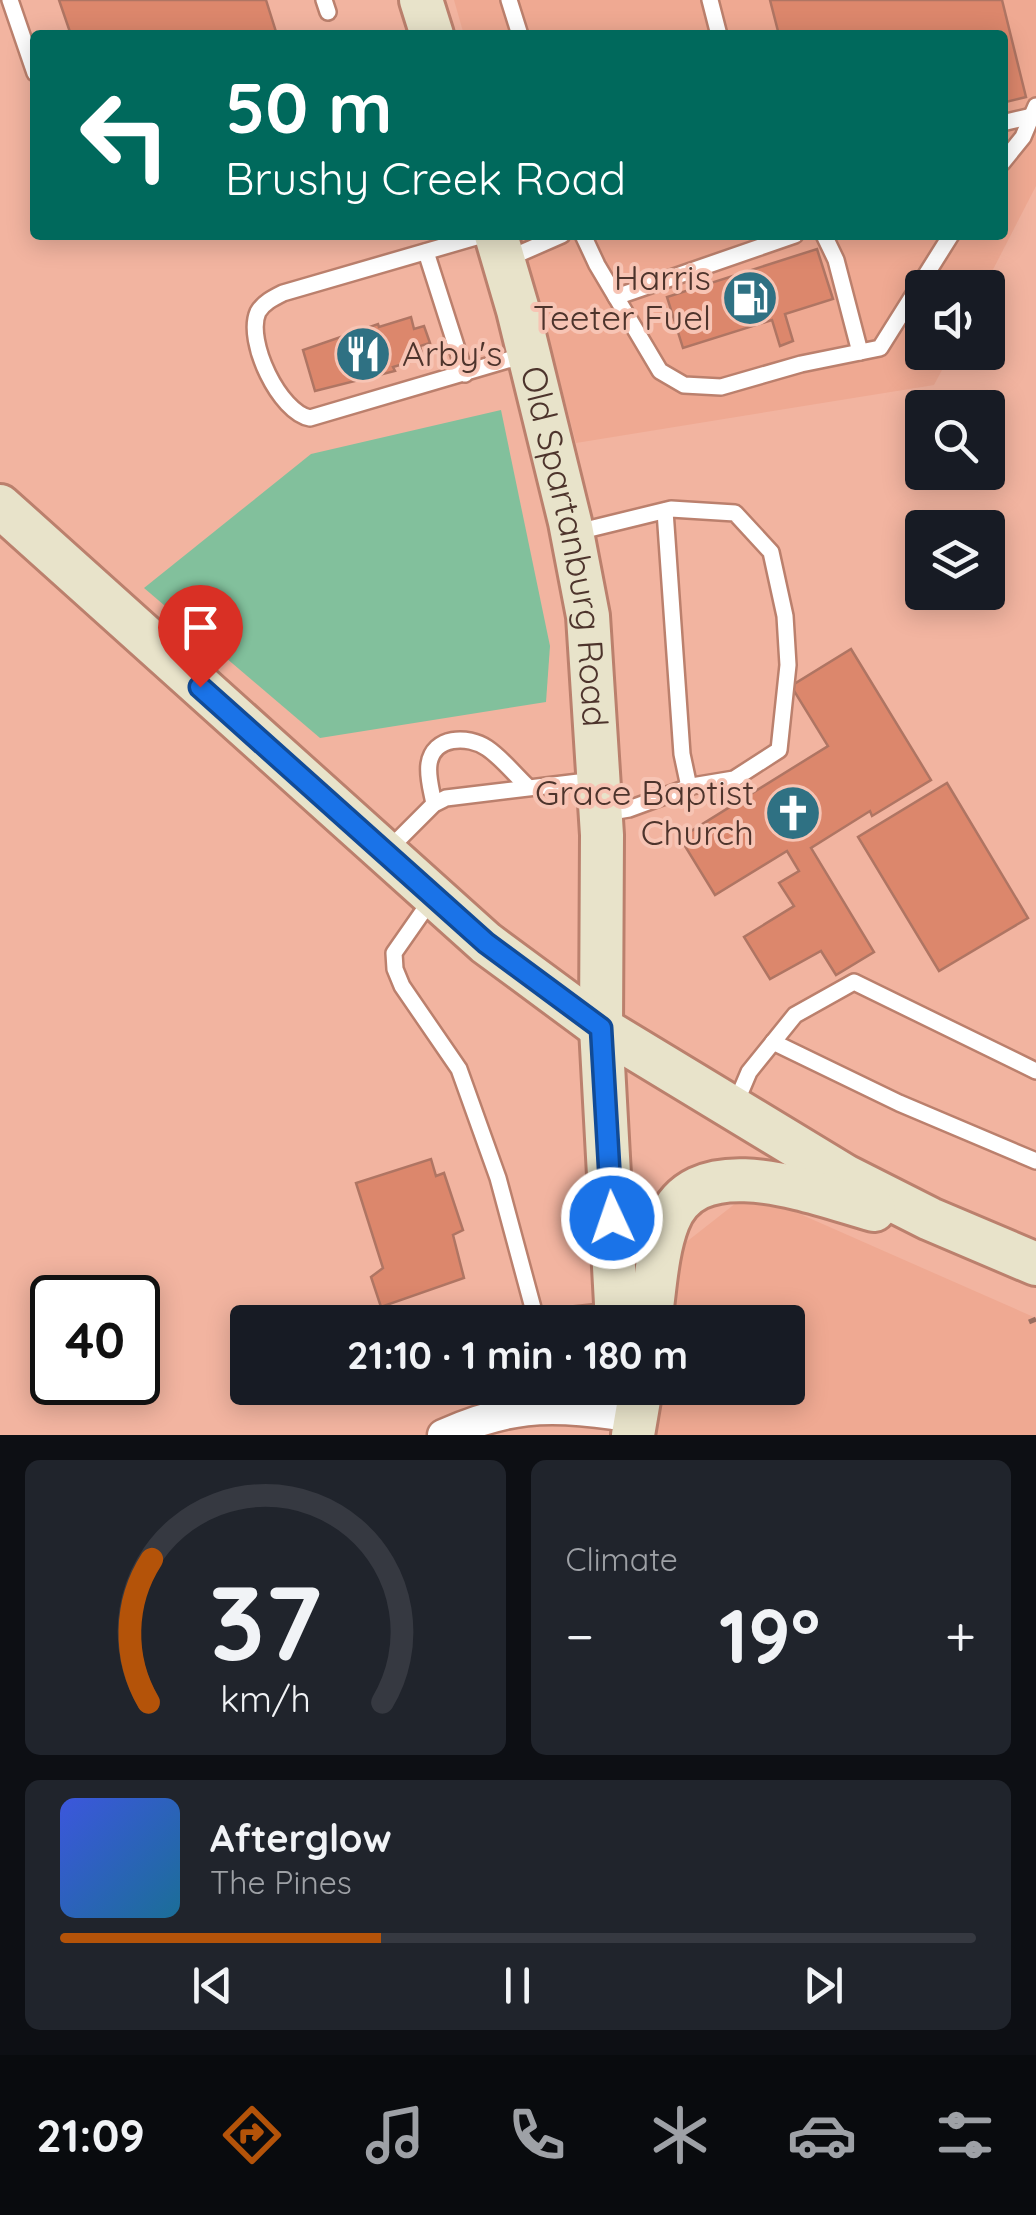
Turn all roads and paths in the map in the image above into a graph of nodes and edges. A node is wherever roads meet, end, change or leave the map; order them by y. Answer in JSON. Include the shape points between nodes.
{"nodes":[{"id":1,"x":10,"y":0,"type":"edge"},
{"id":2,"x":421,"y":0,"type":"edge"},
{"id":3,"x":509,"y":0,"type":"edge"},
{"id":4,"x":710,"y":0,"type":"edge"},
{"id":5,"x":430,"y":30,"type":"edge"},
{"id":6,"x":518,"y":30,"type":"edge"},
{"id":7,"x":717,"y":30,"type":"edge"},
{"id":8,"x":30,"y":58,"type":"edge"},
{"id":9,"x":1034,"y":111,"type":"edge"},
{"id":10,"x":1008,"y":121,"type":"edge"},
{"id":11,"x":1008,"y":156,"type":"edge"},
{"id":12,"x":520,"y":240,"type":"edge"},
{"id":13,"x":586,"y":240,"type":"edge"},
{"id":14,"x":780,"y":240,"type":"edge"},
{"id":15,"x":826,"y":240,"type":"edge"},
{"id":16,"x":948,"y":240,"type":"edge"},
{"id":17,"x":494,"y":243,"type":"edge"},
{"id":18,"x":426,"y":252,"type":"junction"},
{"id":19,"x":616,"y":296,"type":"junction"},
{"id":20,"x":860,"y":352,"type":"junction"},
{"id":21,"x":529,"y":354,"type":"junction"},
{"id":22,"x":465,"y":374,"type":"junction"},
{"id":23,"x":0,"y":506,"type":"edge"},
{"id":24,"x":665,"y":511,"type":"junction"},
{"id":25,"x":573,"y":533,"type":"junction"},
{"id":26,"x":528,"y":787,"type":"junction"},
{"id":27,"x":689,"y":787,"type":"junction"},
{"id":28,"x":600,"y":797,"type":"junction"},
{"id":29,"x":434,"y":804,"type":"junction"},
{"id":30,"x":385,"y":854,"type":"junction"},
{"id":31,"x":434,"y":897,"type":"junction"},
{"id":32,"x":601,"y":1028,"type":"junction"},
{"id":33,"x":773,"y":1042,"type":"junction"},
{"id":34,"x":1036,"y":1071,"type":"edge"},
{"id":35,"x":734,"y":1108,"type":"junction"},
{"id":36,"x":1036,"y":1161,"type":"edge"},
{"id":37,"x":963,"y":1233,"type":"junction"},
{"id":38,"x":1036,"y":1264,"type":"edge"},
{"id":39,"x":532,"y":1305,"type":"edge"},
{"id":40,"x":627,"y":1305,"type":"edge"},
{"id":41,"x":636,"y":1305,"type":"edge"},
{"id":42,"x":622,"y":1412,"type":"edge"},
{"id":43,"x":444,"y":1435,"type":"edge"}],
"edges":[{"from":1,"to":8,"type":"lane"},
{"from":2,"to":5,"type":"main road"},
{"from":3,"to":6,"type":"lane"},
{"from":4,"to":7,"type":"lane"},
{"from":9,"to":10,"type":"lane"},
{"from":9,"to":11,"type":"lane"},
{"from":12,"to":17,"type":"lane"},
{"from":13,"to":19,"type":"lane"},
{"from":14,"to":19,"type":"lane"},
{"from":15,"to":20,"type":"lane"},
{"from":16,"to":20,"type":"lane","via":[[880,348]]},
{"from":17,"to":18,"type":"lane"},
{"from":17,"to":21,"type":"main road","name":"Old Spartanburg Road"},
{"from":18,"to":22,"type":"lane"},
{"from":18,"to":22,"type":"lane","via":[[268,301],[255,324],[262,359],[289,408],[310,418]]},
{"from":19,"to":20,"type":"lane","via":[[660,371],[684,385],[721,387]]},
{"from":21,"to":22,"type":"lane"},
{"from":21,"to":25,"type":"main road","name":"Old Spartanburg Road"},
{"from":23,"to":30,"type":"main road"},
{"from":24,"to":25,"type":"lane"},
{"from":24,"to":27,"type":"lane"},
{"from":24,"to":27,"type":"lane","via":[[736,513],[771,552],[784,616],[788,665],[779,750],[734,779]]},
{"from":25,"to":28,"type":"main road","name":"Old Spartanburg Road","via":[[588,616]]},
{"from":26,"to":28,"type":"lane"},
{"from":26,"to":29,"type":"lane"},
{"from":26,"to":29,"type":"lane","via":[[486,748],[455,739],[430,757]]},
{"from":27,"to":28,"type":"lane","via":[[628,808]]},
{"from":28,"to":32,"type":"main road","name":"Old Spartanburg Road"},
{"from":29,"to":30,"type":"lane"},
{"from":30,"to":31,"type":"main road"},
{"from":31,"to":32,"type":"main road"},
{"from":31,"to":39,"type":"lane","via":[[394,953],[395,968],[459,1069]]},
{"from":32,"to":35,"type":"main road"},
{"from":32,"to":40,"type":"main road","name":"Old Spartanburg Road"},
{"from":33,"to":34,"type":"lane","via":[[795,1015],[854,982]]},
{"from":33,"to":35,"type":"lane","via":[[748,1072]]},
{"from":33,"to":36,"type":"lane"},
{"from":35,"to":37,"type":"main road","via":[[844,1176]]},
{"from":37,"to":38,"type":"main road"},
{"from":37,"to":41,"type":"main road","via":[[742,1178],[718,1181],[676,1204],[658,1268]]},
{"from":42,"to":43,"type":"street","via":[[534,1407]]}]}
